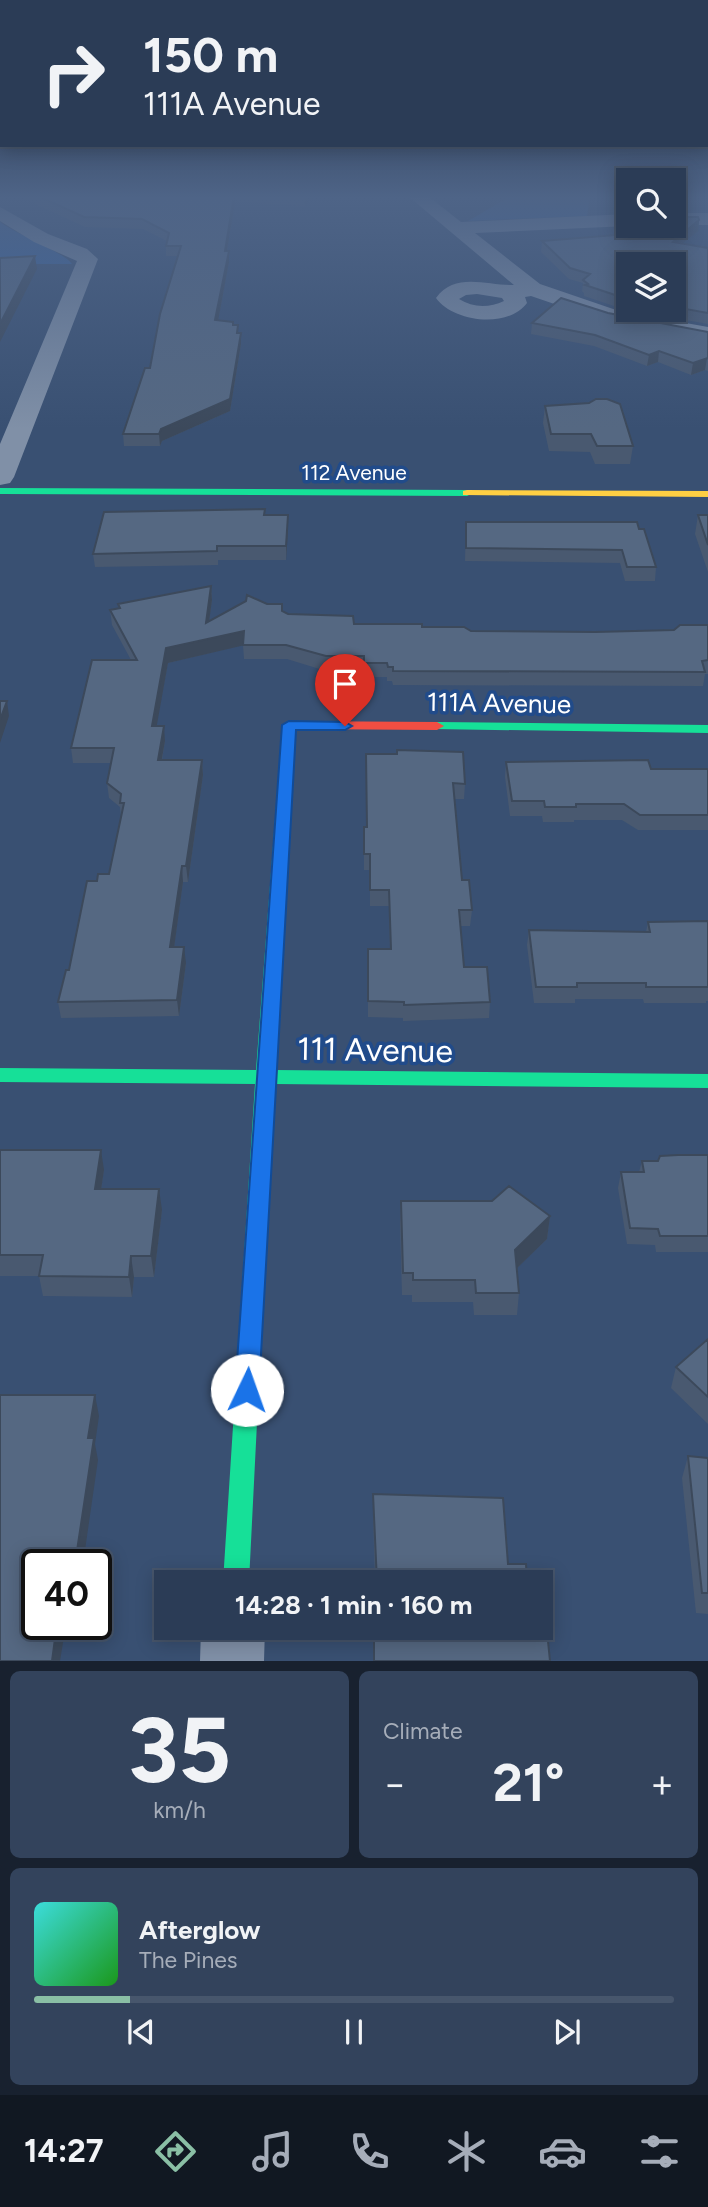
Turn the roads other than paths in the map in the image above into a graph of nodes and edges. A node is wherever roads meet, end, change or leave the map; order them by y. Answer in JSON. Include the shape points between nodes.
{"nodes":[{"id":1,"x":82,"y":274,"type":"edge"},
{"id":2,"x":512,"y":274,"type":"edge"},
{"id":3,"x":532,"y":289,"type":"junction"},
{"id":4,"x":508,"y":292,"type":"dead end"},
{"id":5,"x":708,"y":334,"type":"edge"},
{"id":6,"x":0,"y":477,"type":"edge"},
{"id":7,"x":0,"y":491,"type":"edge"},
{"id":8,"x":708,"y":494,"type":"edge"},
{"id":9,"x":708,"y":729,"type":"edge"},
{"id":10,"x":0,"y":1075,"type":"edge"},
{"id":11,"x":265,"y":1077,"type":"junction"},
{"id":12,"x":708,"y":1081,"type":"edge"},
{"id":13,"x":237,"y":1570,"type":"edge"},
{"id":14,"x":233,"y":1640,"type":"edge"},
{"id":15,"x":232,"y":1661,"type":"edge"}],
"edges":[{"from":1,"to":6,"type":"street"},
{"from":2,"to":3,"type":"street"},
{"from":3,"to":4,"type":"street"},
{"from":3,"to":5,"type":"street","via":[[615,317]]},
{"from":7,"to":8,"type":"street","name":"112 Avenue"},
{"from":9,"to":11,"type":"street","name":"111A Avenue","via":[[289,725]]},
{"from":10,"to":11,"type":"street","name":"111 Avenue"},
{"from":11,"to":12,"type":"street","name":"111 Avenue"},
{"from":11,"to":13,"type":"street"},
{"from":14,"to":15,"type":"street"}]}
